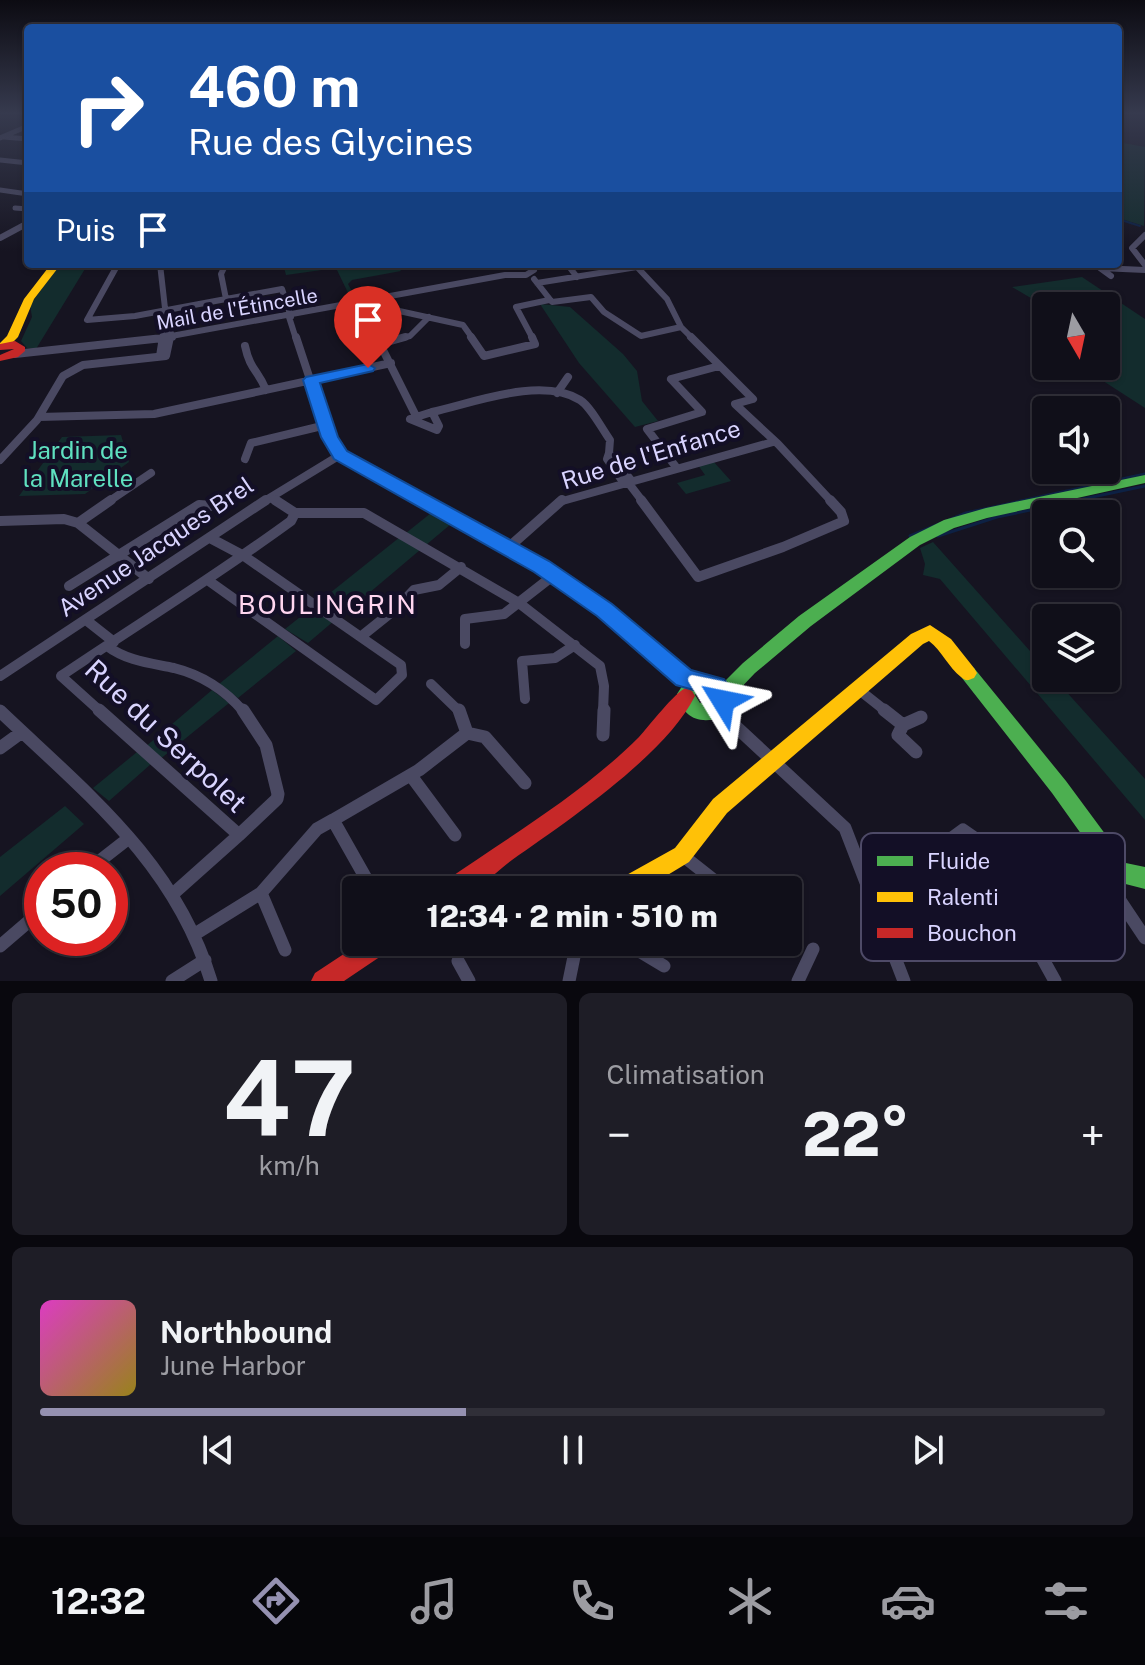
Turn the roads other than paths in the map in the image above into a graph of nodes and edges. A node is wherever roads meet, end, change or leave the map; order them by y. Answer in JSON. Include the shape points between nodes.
{"nodes":[{"id":1,"x":0,"y":160,"type":"edge"},
{"id":2,"x":24,"y":163,"type":"edge"},
{"id":3,"x":0,"y":190,"type":"edge"},
{"id":4,"x":24,"y":193,"type":"edge"},
{"id":5,"x":15,"y":208,"type":"dead end"},
{"id":6,"x":24,"y":209,"type":"edge"},
{"id":7,"x":24,"y":225,"type":"edge"},
{"id":8,"x":1145,"y":235,"type":"edge"},
{"id":9,"x":0,"y":238,"type":"edge"},
{"id":10,"x":53,"y":268,"type":"edge"},
{"id":11,"x":116,"y":268,"type":"edge"},
{"id":12,"x":161,"y":268,"type":"edge"},
{"id":13,"x":224,"y":268,"type":"edge"},
{"id":14,"x":534,"y":268,"type":"edge"},
{"id":15,"x":570,"y":268,"type":"edge"},
{"id":16,"x":625,"y":268,"type":"edge"},
{"id":17,"x":638,"y":268,"type":"edge"},
{"id":18,"x":1145,"y":268,"type":"edge"},
{"id":19,"x":529,"y":273,"type":"junction"},
{"id":20,"x":1111,"y":276,"type":"dead end"},
{"id":21,"x":577,"y":277,"type":"junction"},
{"id":22,"x":537,"y":283,"type":"junction"},
{"id":23,"x":226,"y":299,"type":"junction"},
{"id":24,"x":385,"y":299,"type":"junction"},
{"id":25,"x":549,"y":300,"type":"junction"},
{"id":26,"x":166,"y":311,"type":"junction"},
{"id":27,"x":290,"y":317,"type":"junction"},
{"id":28,"x":429,"y":317,"type":"junction"},
{"id":29,"x":681,"y":327,"type":"junction"},
{"id":30,"x":166,"y":339,"type":"junction"},
{"id":31,"x":245,"y":346,"type":"dead end"},
{"id":32,"x":10,"y":352,"type":"edge"},
{"id":33,"x":391,"y":363,"type":"junction"},
{"id":34,"x":719,"y":366,"type":"junction"},
{"id":35,"x":568,"y":377,"type":"dead end"},
{"id":36,"x":311,"y":380,"type":"junction"},
{"id":37,"x":266,"y":390,"type":"junction"},
{"id":38,"x":557,"y":393,"type":"junction"},
{"id":39,"x":432,"y":412,"type":"junction"},
{"id":40,"x":416,"y":416,"type":"junction"},
{"id":41,"x":39,"y":417,"type":"junction"},
{"id":42,"x":326,"y":425,"type":"junction"},
{"id":43,"x":773,"y":442,"type":"junction"},
{"id":44,"x":342,"y":455,"type":"junction"},
{"id":45,"x":245,"y":459,"type":"dead end"},
{"id":46,"x":0,"y":460,"type":"edge"},
{"id":47,"x":321,"y":465,"type":"junction"},
{"id":48,"x":676,"y":467,"type":"junction"},
{"id":49,"x":151,"y":473,"type":"dead end"},
{"id":50,"x":1144,"y":480,"type":"edge"},
{"id":51,"x":627,"y":481,"type":"junction"},
{"id":52,"x":271,"y":498,"type":"junction"},
{"id":53,"x":213,"y":506,"type":"dead end"},
{"id":54,"x":295,"y":513,"type":"junction"},
{"id":55,"x":0,"y":521,"type":"edge"},
{"id":56,"x":78,"y":523,"type":"junction"},
{"id":57,"x":210,"y":538,"type":"junction"},
{"id":58,"x":509,"y":547,"type":"junction"},
{"id":59,"x":117,"y":556,"type":"junction"},
{"id":60,"x":244,"y":556,"type":"junction"},
{"id":61,"x":461,"y":567,"type":"junction"},
{"id":62,"x":554,"y":575,"type":"junction"},
{"id":63,"x":149,"y":579,"type":"junction"},
{"id":64,"x":209,"y":581,"type":"junction"},
{"id":65,"x":69,"y":586,"type":"dead end"},
{"id":66,"x":519,"y":603,"type":"junction"},
{"id":67,"x":86,"y":620,"type":"junction"},
{"id":68,"x":363,"y":635,"type":"junction"},
{"id":69,"x":786,"y":636,"type":"junction"},
{"id":70,"x":110,"y":644,"type":"junction"},
{"id":71,"x":465,"y":644,"type":"dead end"},
{"id":72,"x":575,"y":645,"type":"junction"},
{"id":73,"x":16,"y":667,"type":"junction"},
{"id":74,"x":0,"y":676,"type":"edge"},
{"id":75,"x":0,"y":683,"type":"edge"},
{"id":76,"x":431,"y":684,"type":"dead end"},
{"id":77,"x":691,"y":686,"type":"junction"},
{"id":78,"x":857,"y":689,"type":"junction"},
{"id":79,"x":525,"y":699,"type":"dead end"},
{"id":80,"x":721,"y":704,"type":"junction"},
{"id":81,"x":0,"y":711,"type":"edge"},
{"id":82,"x":701,"y":713,"type":"junction"},
{"id":83,"x":921,"y":717,"type":"dead end"},
{"id":84,"x":903,"y":725,"type":"junction"},
{"id":85,"x":22,"y":732,"type":"junction"},
{"id":86,"x":467,"y":733,"type":"junction"},
{"id":87,"x":603,"y":735,"type":"dead end"},
{"id":88,"x":0,"y":748,"type":"edge"},
{"id":89,"x":916,"y":752,"type":"dead end"},
{"id":90,"x":773,"y":758,"type":"junction"},
{"id":91,"x":625,"y":759,"type":"junction"},
{"id":92,"x":412,"y":777,"type":"junction"},
{"id":93,"x":525,"y":783,"type":"dead end"},
{"id":94,"x":333,"y":820,"type":"junction"},
{"id":95,"x":1092,"y":833,"type":"edge"},
{"id":96,"x":239,"y":835,"type":"junction"},
{"id":97,"x":455,"y":835,"type":"dead end"},
{"id":98,"x":129,"y":838,"type":"junction"},
{"id":99,"x":111,"y":852,"type":"edge"},
{"id":100,"x":682,"y":855,"type":"junction"},
{"id":101,"x":861,"y":869,"type":"edge"},
{"id":102,"x":365,"y":876,"type":"edge"},
{"id":103,"x":470,"y":876,"type":"edge"},
{"id":104,"x":646,"y":876,"type":"edge"},
{"id":105,"x":709,"y":876,"type":"edge"},
{"id":106,"x":174,"y":893,"type":"junction"},
{"id":107,"x":261,"y":893,"type":"junction"},
{"id":108,"x":1125,"y":902,"type":"edge"},
{"id":109,"x":24,"y":925,"type":"edge"},
{"id":110,"x":195,"y":934,"type":"junction"},
{"id":111,"x":1145,"y":938,"type":"edge"},
{"id":112,"x":0,"y":946,"type":"edge"},
{"id":113,"x":813,"y":949,"type":"dead end"},
{"id":114,"x":285,"y":950,"type":"dead end"},
{"id":115,"x":361,"y":956,"type":"edge"},
{"id":116,"x":574,"y":956,"type":"edge"},
{"id":117,"x":647,"y":956,"type":"edge"},
{"id":118,"x":205,"y":960,"type":"junction"},
{"id":119,"x":458,"y":961,"type":"dead end"},
{"id":120,"x":897,"y":961,"type":"edge"},
{"id":121,"x":1044,"y":961,"type":"edge"},
{"id":122,"x":664,"y":966,"type":"dead end"},
{"id":123,"x":172,"y":981,"type":"edge"},
{"id":124,"x":211,"y":981,"type":"edge"},
{"id":125,"x":323,"y":981,"type":"edge"},
{"id":126,"x":469,"y":981,"type":"edge"},
{"id":127,"x":569,"y":981,"type":"edge"},
{"id":128,"x":798,"y":981,"type":"edge"},
{"id":129,"x":904,"y":981,"type":"edge"},
{"id":130,"x":1055,"y":981,"type":"edge"}],
"edges":[{"from":1,"to":2,"type":"street"},
{"from":3,"to":4,"type":"street"},
{"from":5,"to":6,"type":"street"},
{"from":7,"to":9,"type":"street"},
{"from":8,"to":18,"type":"street","via":[[1132,248]]},
{"from":10,"to":32,"type":"main road","via":[[25,307]]},
{"from":11,"to":26,"type":"street","via":[[87,320]]},
{"from":12,"to":26,"type":"street"},
{"from":13,"to":23,"type":"street"},
{"from":14,"to":19,"type":"street"},
{"from":15,"to":21,"type":"street"},
{"from":16,"to":21,"type":"street"},
{"from":17,"to":29,"type":"street","via":[[667,299]]},
{"from":18,"to":20,"type":"street","via":[[1100,268]]},
{"from":19,"to":22,"type":"street"},
{"from":19,"to":24,"type":"street","name":"Mail de l'Étincelle"},
{"from":21,"to":22,"type":"street"},
{"from":22,"to":25,"type":"street"},
{"from":23,"to":26,"type":"street"},
{"from":23,"to":27,"type":"street","via":[[282,289]]},
{"from":24,"to":27,"type":"street","name":"Mail de l'Étincelle"},
{"from":24,"to":28,"type":"street","via":[[390,309]]},
{"from":25,"to":28,"type":"street","via":[[516,307],[535,344],[484,356],[466,327]]},
{"from":25,"to":29,"type":"street","via":[[591,297],[641,336]]},
{"from":26,"to":30,"type":"street","via":[[171,329]]},
{"from":27,"to":30,"type":"street","name":"Mail de l'Étincelle"},
{"from":27,"to":36,"type":"street"},
{"from":28,"to":33,"type":"street","via":[[410,336],[380,344]]},
{"from":29,"to":34,"type":"street"},
{"from":30,"to":32,"type":"street","name":"Mail de l'Étincelle"},
{"from":30,"to":41,"type":"street","via":[[163,356],[78,367],[63,376]]},
{"from":31,"to":37,"type":"street","via":[[249,366]]},
{"from":33,"to":36,"type":"street"},
{"from":33,"to":40,"type":"street"},
{"from":34,"to":43,"type":"street","via":[[753,399],[735,404]]},
{"from":34,"to":48,"type":"street","via":[[671,379],[702,412],[647,429]]},
{"from":35,"to":38,"type":"street"},
{"from":36,"to":37,"type":"street"},
{"from":36,"to":42,"type":"street"},
{"from":37,"to":41,"type":"street","via":[[154,414]]},
{"from":38,"to":39,"type":"street","via":[[531,389]]},
{"from":38,"to":51,"type":"street","via":[[581,400],[610,440],[609,453]]},
{"from":39,"to":40,"type":"street"},
{"from":39,"to":40,"type":"street","via":[[437,430],[410,419]]},
{"from":41,"to":46,"type":"street"},
{"from":42,"to":44,"type":"street"},
{"from":42,"to":45,"type":"street","via":[[251,443]]},
{"from":43,"to":48,"type":"street","name":"Rue de l'Enfance"},
{"from":43,"to":51,"type":"street","via":[[841,512],[843,523],[698,577]]},
{"from":44,"to":47,"type":"street","name":"Avenue Jacques Brel"},
{"from":44,"to":47,"type":"street","name":"Avenue Jacques Brel"},
{"from":44,"to":58,"type":"street"},
{"from":47,"to":52,"type":"street","name":"Avenue Jacques Brel"},
{"from":48,"to":51,"type":"street","name":"Rue de l'Enfance"},
{"from":49,"to":56,"type":"street"},
{"from":50,"to":69,"type":"main road","via":[[1003,509],[939,529],[894,554]]},
{"from":51,"to":58,"type":"street","name":"Rue de l'Enfance","via":[[562,500]]},
{"from":52,"to":54,"type":"street"},
{"from":52,"to":57,"type":"street","name":"Avenue Jacques Brel"},
{"from":53,"to":59,"type":"street","via":[[199,505]]},
{"from":54,"to":60,"type":"street","name":"Rue du Serpolet"},
{"from":54,"to":61,"type":"street","via":[[364,513]]},
{"from":55,"to":56,"type":"street"},
{"from":56,"to":59,"type":"street"},
{"from":57,"to":60,"type":"street"},
{"from":57,"to":63,"type":"street","name":"Avenue Jacques Brel"},
{"from":58,"to":62,"type":"street"},
{"from":59,"to":63,"type":"street"},
{"from":59,"to":65,"type":"street"},
{"from":60,"to":64,"type":"street","name":"Rue du Serpolet"},
{"from":60,"to":68,"type":"street"},
{"from":61,"to":66,"type":"street"},
{"from":61,"to":68,"type":"street","via":[[439,585],[414,590]]},
{"from":62,"to":66,"type":"street"},
{"from":62,"to":77,"type":"street","via":[[604,610]]},
{"from":63,"to":67,"type":"street","name":"Avenue Jacques Brel"},
{"from":64,"to":68,"type":"street","via":[[376,700],[400,678],[403,668]]},
{"from":64,"to":70,"type":"street","name":"Rue du Serpolet"},
{"from":66,"to":71,"type":"street","via":[[504,614],[465,619]]},
{"from":66,"to":72,"type":"street"},
{"from":67,"to":70,"type":"street"},
{"from":67,"to":73,"type":"street","name":"Avenue Jacques Brel"},
{"from":69,"to":77,"type":"main road","via":[[724,678]]},
{"from":69,"to":80,"type":"main road","via":[[739,677]]},
{"from":70,"to":96,"type":"street","name":"Rue du Serpolet","via":[[61,676]]},
{"from":70,"to":96,"type":"street","via":[[120,657],[200,677],[251,721],[266,746],[278,794]]},
{"from":72,"to":79,"type":"street","via":[[555,658],[522,661]]},
{"from":72,"to":87,"type":"street","via":[[603,671]]},
{"from":73,"to":74,"type":"street","name":"Avenue Jacques Brel"},
{"from":73,"to":75,"type":"street","name":"Avenue Jacques Brel"},
{"from":76,"to":86,"type":"street","via":[[457,704]]},
{"from":77,"to":80,"type":"main road","via":[[716,686]]},
{"from":77,"to":82,"type":"main road","via":[[689,706]]},
{"from":77,"to":91,"type":"main road","via":[[673,718]]},
{"from":78,"to":84,"type":"street"},
{"from":78,"to":90,"type":"main road"},
{"from":78,"to":95,"type":"main road","via":[[925,633],[934,633]]},
{"from":80,"to":82,"type":"main road"},
{"from":80,"to":90,"type":"street"},
{"from":81,"to":85,"type":"street"},
{"from":82,"to":91,"type":"main road"},
{"from":83,"to":84,"type":"street"},
{"from":84,"to":89,"type":"street","via":[[899,738]]},
{"from":85,"to":88,"type":"street"},
{"from":85,"to":98,"type":"street"},
{"from":86,"to":92,"type":"street"},
{"from":86,"to":93,"type":"street","via":[[485,737]]},
{"from":90,"to":100,"type":"main road","via":[[720,806]]},
{"from":90,"to":101,"type":"street","via":[[845,828]]},
{"from":91,"to":103,"type":"main road"},
{"from":92,"to":94,"type":"street"},
{"from":92,"to":97,"type":"street"},
{"from":94,"to":102,"type":"street"},
{"from":94,"to":107,"type":"street","via":[[317,829]]},
{"from":96,"to":106,"type":"street","name":"Rue du Serpolet"},
{"from":98,"to":99,"type":"street"},
{"from":98,"to":106,"type":"street"},
{"from":100,"to":104,"type":"main road"},
{"from":100,"to":105,"type":"street"},
{"from":106,"to":110,"type":"street"},
{"from":107,"to":110,"type":"street"},
{"from":107,"to":114,"type":"street"},
{"from":108,"to":111,"type":"street"},
{"from":109,"to":112,"type":"street"},
{"from":110,"to":118,"type":"street"},
{"from":113,"to":128,"type":"street"},
{"from":115,"to":125,"type":"main road"},
{"from":116,"to":127,"type":"street"},
{"from":117,"to":122,"type":"street"},
{"from":118,"to":123,"type":"street"},
{"from":118,"to":124,"type":"street"},
{"from":119,"to":126,"type":"street"},
{"from":120,"to":129,"type":"street"},
{"from":121,"to":130,"type":"street"}]}
